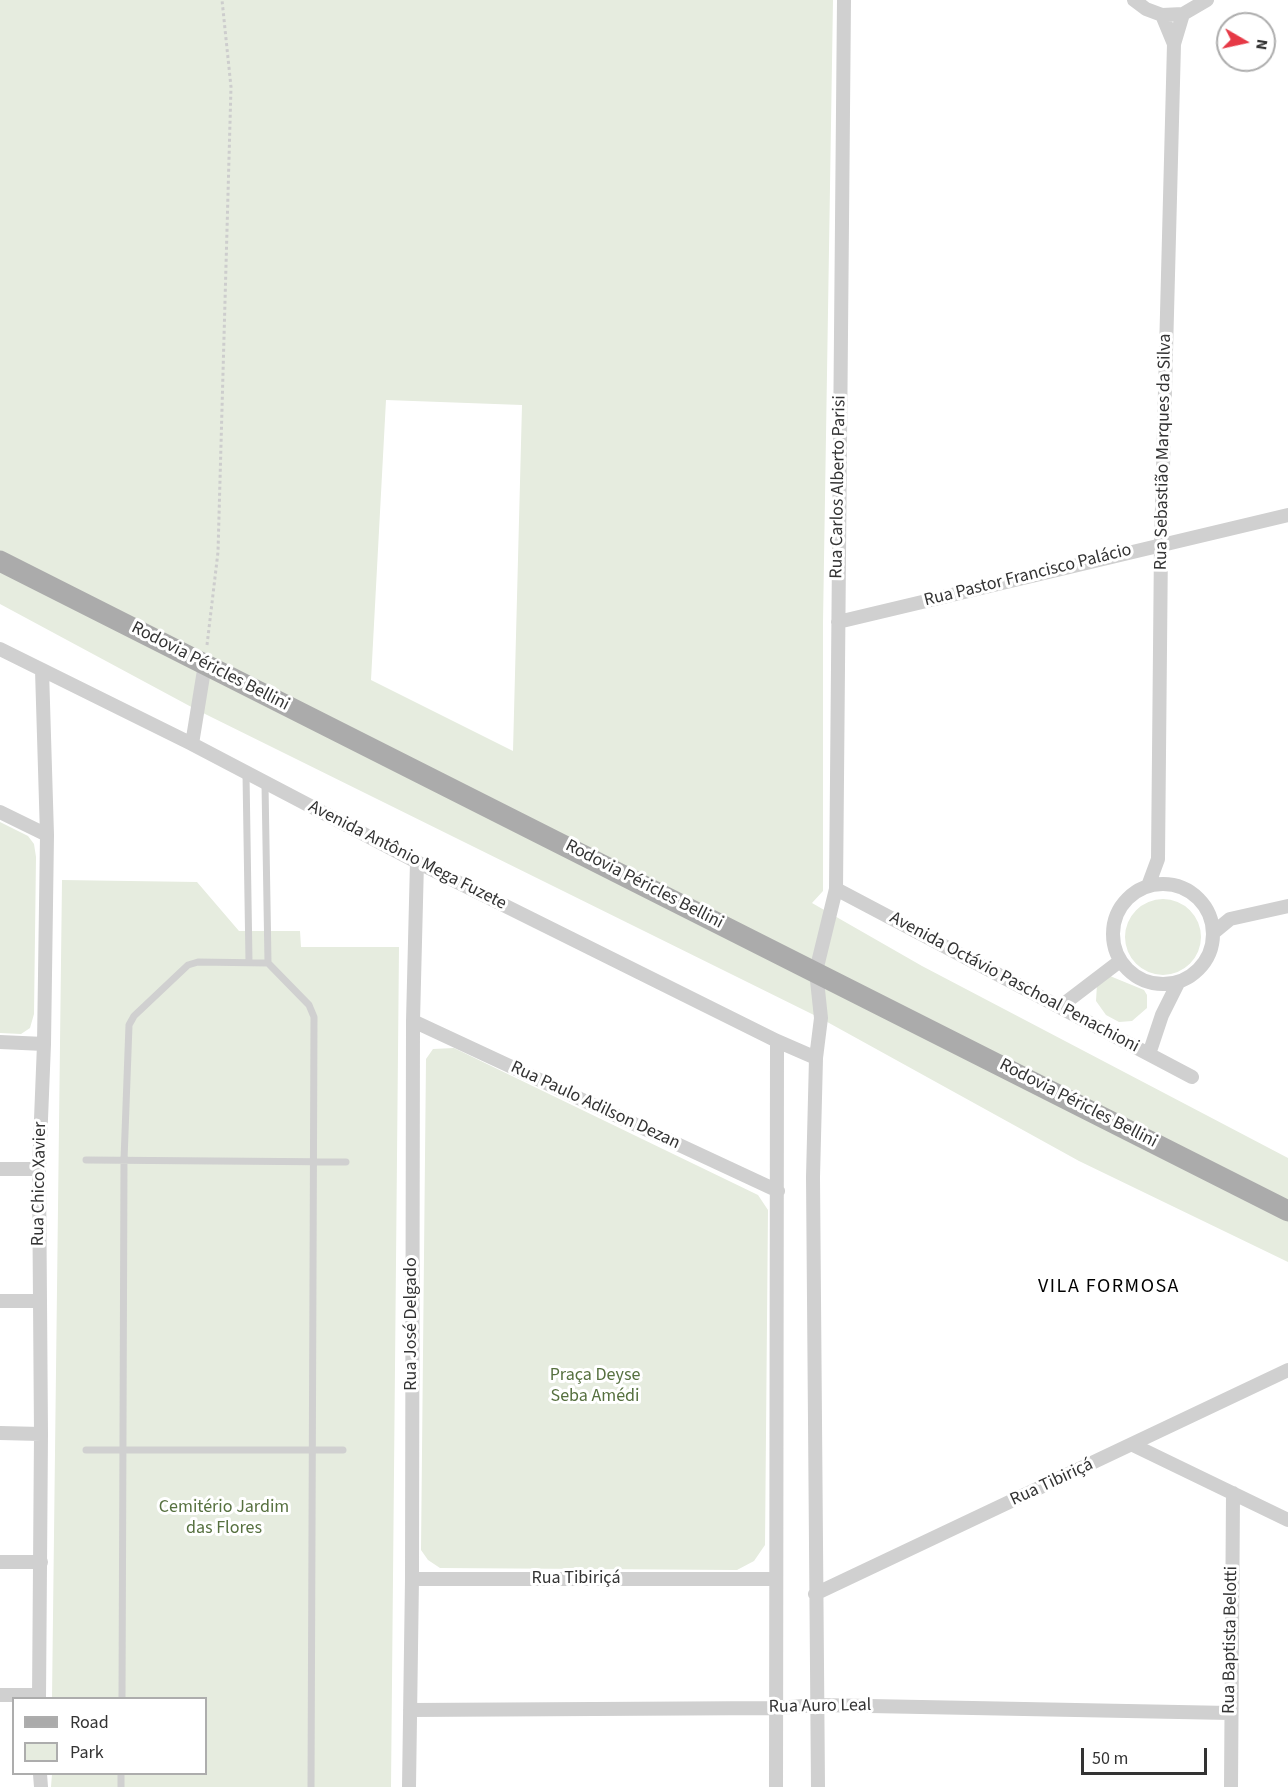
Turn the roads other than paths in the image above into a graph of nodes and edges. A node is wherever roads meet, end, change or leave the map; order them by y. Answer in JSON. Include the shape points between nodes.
{"nodes":[{"id":1,"x":844,"y":0,"type":"edge"},
{"id":2,"x":1134,"y":0,"type":"edge"},
{"id":3,"x":1207,"y":0,"type":"edge"},
{"id":4,"x":1183,"y":14,"type":"junction"},
{"id":5,"x":1161,"y":15,"type":"junction"},
{"id":6,"x":1174,"y":45,"type":"junction"},
{"id":7,"x":1288,"y":515,"type":"edge"},
{"id":8,"x":1161,"y":544,"type":"junction"},
{"id":9,"x":0,"y":561,"type":"edge"},
{"id":10,"x":838,"y":622,"type":"junction"},
{"id":11,"x":0,"y":649,"type":"edge"},
{"id":12,"x":205,"y":664,"type":"junction"},
{"id":13,"x":42,"y":670,"type":"junction"},
{"id":14,"x":192,"y":744,"type":"junction"},
{"id":15,"x":246,"y":774,"type":"junction"},
{"id":16,"x":265,"y":784,"type":"junction"},
{"id":17,"x":0,"y":812,"type":"edge"},
{"id":18,"x":47,"y":835,"type":"junction"},
{"id":19,"x":1158,"y":859,"type":"junction"},
{"id":20,"x":417,"y":862,"type":"junction"},
{"id":21,"x":1171,"y":884,"type":"junction"},
{"id":22,"x":1148,"y":886,"type":"junction"},
{"id":23,"x":836,"y":889,"type":"junction"},
{"id":24,"x":1288,"y":906,"type":"edge"},
{"id":25,"x":1208,"y":912,"type":"junction"},
{"id":26,"x":1230,"y":919,"type":"junction"},
{"id":27,"x":1213,"y":933,"type":"junction"},
{"id":28,"x":1120,"y":961,"type":"junction"},
{"id":29,"x":249,"y":962,"type":"junction"},
{"id":30,"x":268,"y":963,"type":"junction"},
{"id":31,"x":816,"y":971,"type":"junction"},
{"id":32,"x":1178,"y":982,"type":"junction"},
{"id":33,"x":1061,"y":1006,"type":"junction"},
{"id":34,"x":412,"y":1020,"type":"junction"},
{"id":35,"x":777,"y":1041,"type":"junction"},
{"id":36,"x":0,"y":1042,"type":"edge"},
{"id":37,"x":44,"y":1044,"type":"junction"},
{"id":38,"x":1149,"y":1054,"type":"junction"},
{"id":39,"x":816,"y":1058,"type":"junction"},
{"id":40,"x":1192,"y":1077,"type":"dead end"},
{"id":41,"x":86,"y":1160,"type":"dead end"},
{"id":42,"x":124,"y":1160,"type":"junction"},
{"id":43,"x":314,"y":1162,"type":"junction"},
{"id":44,"x":346,"y":1162,"type":"dead end"},
{"id":45,"x":0,"y":1169,"type":"edge"},
{"id":46,"x":39,"y":1169,"type":"junction"},
{"id":47,"x":778,"y":1191,"type":"junction"},
{"id":48,"x":1288,"y":1211,"type":"edge"},
{"id":49,"x":0,"y":1300,"type":"edge"},
{"id":50,"x":38,"y":1301,"type":"junction"},
{"id":51,"x":1288,"y":1370,"type":"edge"},
{"id":52,"x":0,"y":1433,"type":"edge"},
{"id":53,"x":41,"y":1434,"type":"junction"},
{"id":54,"x":1133,"y":1445,"type":"junction"},
{"id":55,"x":87,"y":1449,"type":"dead end"},
{"id":56,"x":124,"y":1450,"type":"junction"},
{"id":57,"x":312,"y":1450,"type":"junction"},
{"id":58,"x":343,"y":1450,"type":"dead end"},
{"id":59,"x":1233,"y":1493,"type":"junction"},
{"id":60,"x":1288,"y":1520,"type":"edge"},
{"id":61,"x":0,"y":1562,"type":"edge"},
{"id":62,"x":40,"y":1562,"type":"junction"},
{"id":63,"x":412,"y":1579,"type":"junction"},
{"id":64,"x":775,"y":1579,"type":"junction"},
{"id":65,"x":815,"y":1594,"type":"junction"},
{"id":66,"x":0,"y":1695,"type":"edge"},
{"id":67,"x":39,"y":1697,"type":"edge"},
{"id":68,"x":122,"y":1697,"type":"edge"},
{"id":69,"x":818,"y":1705,"type":"junction"},
{"id":70,"x":777,"y":1708,"type":"junction"},
{"id":71,"x":410,"y":1710,"type":"junction"},
{"id":72,"x":1230,"y":1713,"type":"junction"},
{"id":73,"x":311,"y":1787,"type":"edge"},
{"id":74,"x":409,"y":1787,"type":"edge"},
{"id":75,"x":776,"y":1787,"type":"edge"},
{"id":76,"x":818,"y":1787,"type":"edge"},
{"id":77,"x":1231,"y":1787,"type":"edge"}],
"edges":[{"from":1,"to":10,"type":"street","name":"Rua Carlos Alberto Parisi"},
{"from":2,"to":5,"type":"street"},
{"from":3,"to":4,"type":"street"},
{"from":4,"to":5,"type":"street"},
{"from":4,"to":6,"type":"street","name":"Rua Sebastião Marques da Silva"},
{"from":5,"to":6,"type":"street","name":"Rua Sebastião Marques da Silva"},
{"from":6,"to":8,"type":"street","name":"Rua Sebastião Marques da Silva"},
{"from":7,"to":8,"type":"street","name":"Rua Pastor Francisco Palácio"},
{"from":8,"to":10,"type":"street","name":"Rua Pastor Francisco Palácio"},
{"from":8,"to":19,"type":"street","name":"Rua Sebastião Marques da Silva"},
{"from":9,"to":12,"type":"main road","name":"Rodovia Péricles Bellini"},
{"from":10,"to":23,"type":"street","name":"Rua Carlos Alberto Parisi"},
{"from":11,"to":13,"type":"street","name":"Avenida Antônio Mega Fuzete"},
{"from":12,"to":14,"type":"street"},
{"from":12,"to":31,"type":"main road","name":"Rodovia Péricles Bellini"},
{"from":13,"to":14,"type":"street","name":"Avenida Antônio Mega Fuzete"},
{"from":13,"to":18,"type":"street","name":"Rua Chico Xavier"},
{"from":14,"to":15,"type":"street","name":"Avenida Antônio Mega Fuzete"},
{"from":15,"to":16,"type":"street","name":"Avenida Antônio Mega Fuzete"},
{"from":15,"to":29,"type":"lane"},
{"from":16,"to":20,"type":"street","name":"Avenida Antônio Mega Fuzete"},
{"from":16,"to":30,"type":"lane"},
{"from":17,"to":18,"type":"street"},
{"from":18,"to":37,"type":"street","name":"Rua Chico Xavier"},
{"from":19,"to":21,"type":"street","name":"Rua Sebastião Marques da Silva"},
{"from":19,"to":22,"type":"street","name":"Rua Sebastião Marques da Silva"},
{"from":20,"to":34,"type":"street","name":"Rua José Delgado"},
{"from":20,"to":35,"type":"street","name":"Avenida Antônio Mega Fuzete"},
{"from":21,"to":22,"type":"street"},
{"from":21,"to":25,"type":"street","via":[[1193,894]]},
{"from":22,"to":28,"type":"street","via":[[1131,895],[1113,926]]},
{"from":23,"to":31,"type":"street","name":"Rua Carlos Alberto Parisi"},
{"from":23,"to":33,"type":"street","name":"Avenida Octávio Paschoal Penachioni"},
{"from":24,"to":26,"type":"street"},
{"from":25,"to":26,"type":"street"},
{"from":25,"to":27,"type":"street"},
{"from":26,"to":27,"type":"street"},
{"from":27,"to":32,"type":"street","via":[[1209,954],[1197,971]]},
{"from":28,"to":32,"type":"street","via":[[1145,982]]},
{"from":28,"to":33,"type":"street"},
{"from":29,"to":30,"type":"lane"},
{"from":29,"to":42,"type":"lane","via":[[188,965],[134,1016],[127,1036]]},
{"from":30,"to":43,"type":"lane","via":[[312,1010]]},
{"from":31,"to":39,"type":"street","name":"Rua Carlos Alberto Parisi","via":[[820,1018]]},
{"from":31,"to":48,"type":"main road","name":"Rodovia Péricles Bellini"},
{"from":32,"to":38,"type":"street"},
{"from":33,"to":38,"type":"street","name":"Avenida Octávio Paschoal Penachioni"},
{"from":34,"to":47,"type":"street","name":"Rua Paulo Adilson Dezan"},
{"from":34,"to":63,"type":"street","name":"Rua José Delgado"},
{"from":35,"to":39,"type":"street","name":"Avenida Antônio Mega Fuzete"},
{"from":35,"to":47,"type":"street"},
{"from":36,"to":37,"type":"street"},
{"from":37,"to":46,"type":"street","name":"Rua Chico Xavier"},
{"from":38,"to":40,"type":"street","name":"Avenida Octávio Paschoal Penachioni"},
{"from":39,"to":65,"type":"street","name":"Rua Carlos Alberto Parisi"},
{"from":41,"to":42,"type":"lane"},
{"from":42,"to":43,"type":"lane"},
{"from":42,"to":56,"type":"lane"},
{"from":43,"to":44,"type":"lane"},
{"from":43,"to":57,"type":"lane"},
{"from":45,"to":46,"type":"street"},
{"from":46,"to":50,"type":"street","name":"Rua Chico Xavier"},
{"from":47,"to":64,"type":"street"},
{"from":49,"to":50,"type":"street"},
{"from":50,"to":53,"type":"street","name":"Rua Chico Xavier"},
{"from":51,"to":54,"type":"street","name":"Rua Tibiriçá"},
{"from":52,"to":53,"type":"street"},
{"from":53,"to":62,"type":"street","name":"Rua Chico Xavier"},
{"from":54,"to":59,"type":"street"},
{"from":54,"to":65,"type":"street","name":"Rua Tibiriçá"},
{"from":55,"to":56,"type":"lane"},
{"from":56,"to":57,"type":"lane"},
{"from":56,"to":68,"type":"lane"},
{"from":57,"to":58,"type":"lane"},
{"from":57,"to":73,"type":"lane"},
{"from":59,"to":60,"type":"street"},
{"from":59,"to":72,"type":"street","name":"Rua Baptista Belotti"},
{"from":61,"to":62,"type":"street"},
{"from":62,"to":67,"type":"street","name":"Rua Chico Xavier"},
{"from":63,"to":64,"type":"street","name":"Rua Tibiriçá"},
{"from":63,"to":71,"type":"street","name":"Rua José Delgado"},
{"from":64,"to":70,"type":"street"},
{"from":65,"to":69,"type":"street","name":"Rua Carlos Alberto Parisi"},
{"from":66,"to":67,"type":"street"},
{"from":69,"to":70,"type":"street","name":"Rua Auro Leal"},
{"from":69,"to":72,"type":"street","name":"Rua Auro Leal"},
{"from":69,"to":76,"type":"street","name":"Rua Carlos Alberto Parisi"},
{"from":70,"to":71,"type":"street","name":"Rua Auro Leal"},
{"from":70,"to":75,"type":"street"},
{"from":71,"to":74,"type":"street","name":"Rua José Delgado"},
{"from":72,"to":77,"type":"street","name":"Rua Baptista Belotti"}]}
